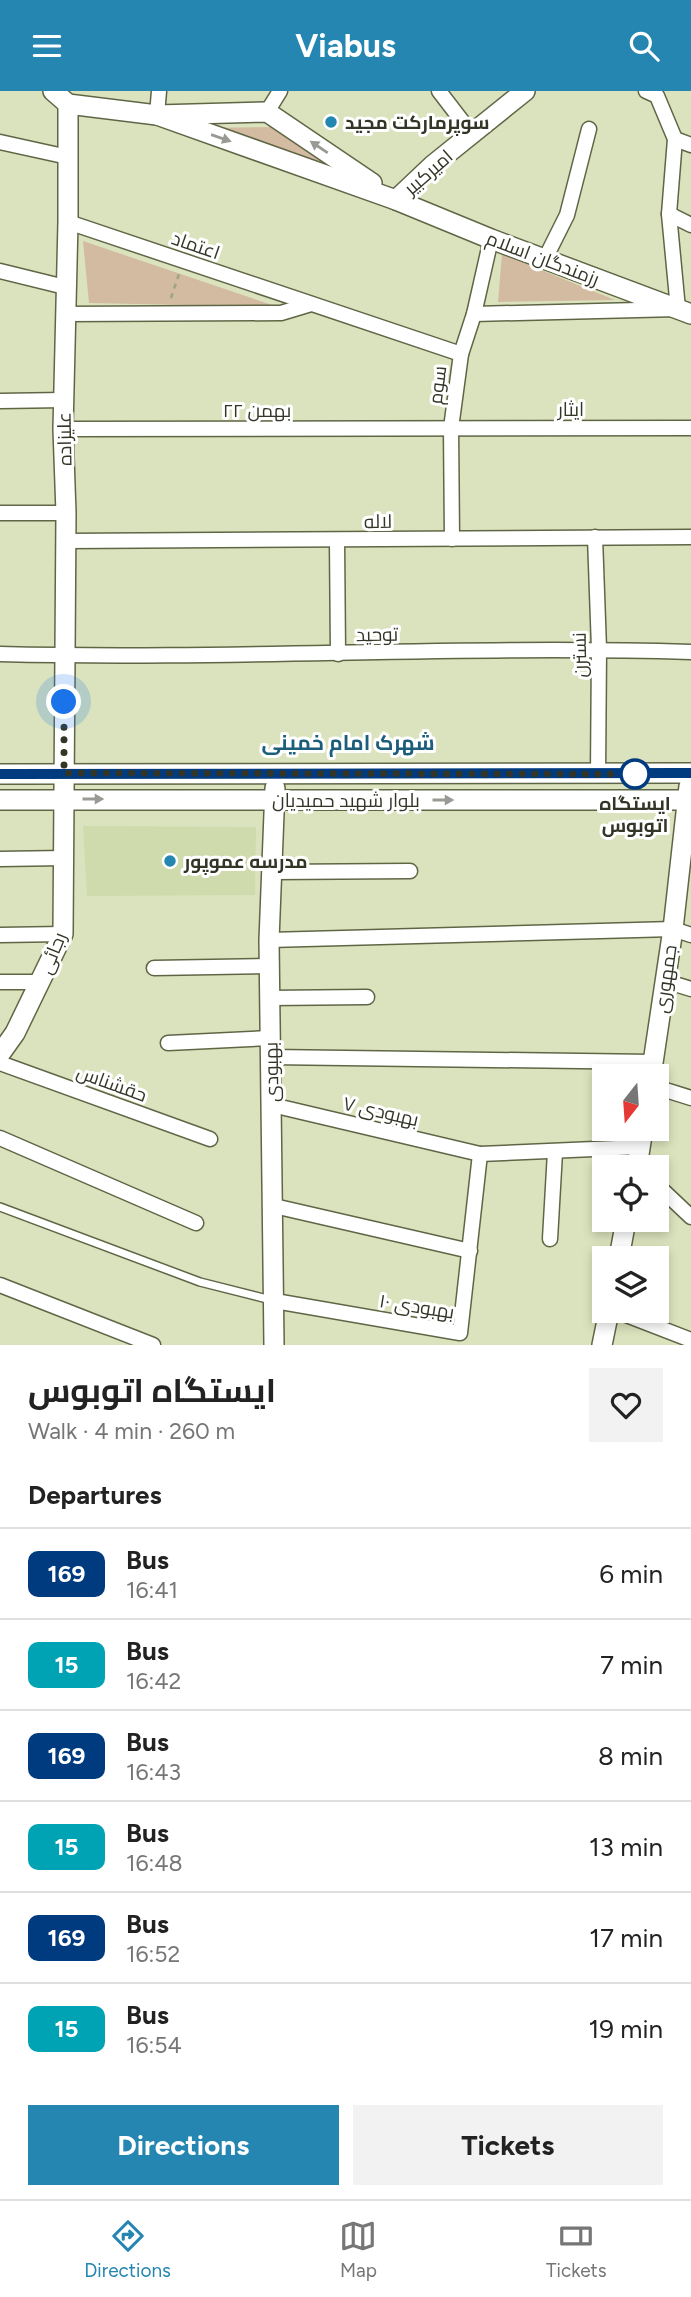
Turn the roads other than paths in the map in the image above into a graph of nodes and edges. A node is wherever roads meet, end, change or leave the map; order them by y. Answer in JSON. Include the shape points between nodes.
{"nodes":[{"id":1,"x":159,"y":91,"type":"edge"},
{"id":2,"x":280,"y":91,"type":"edge"},
{"id":3,"x":439,"y":91,"type":"edge"},
{"id":4,"x":525,"y":91,"type":"edge"},
{"id":5,"x":646,"y":91,"type":"edge"},
{"id":6,"x":63,"y":95,"type":"edge"},
{"id":7,"x":267,"y":112,"type":"junction"},
{"id":8,"x":157,"y":115,"type":"junction"},
{"id":9,"x":589,"y":129,"type":"dead end"},
{"id":10,"x":472,"y":134,"type":"junction"},
{"id":11,"x":675,"y":139,"type":"junction"},
{"id":12,"x":0,"y":142,"type":"edge"},
{"id":13,"x":691,"y":145,"type":"edge"},
{"id":14,"x":68,"y":157,"type":"junction"},
{"id":15,"x":396,"y":200,"type":"junction"},
{"id":16,"x":669,"y":214,"type":"junction"},
{"id":17,"x":68,"y":222,"type":"junction"},
{"id":18,"x":691,"y":225,"type":"edge"},
{"id":19,"x":491,"y":239,"type":"junction"},
{"id":20,"x":545,"y":259,"type":"junction"},
{"id":21,"x":0,"y":271,"type":"edge"},
{"id":22,"x":65,"y":287,"type":"junction"},
{"id":23,"x":312,"y":304,"type":"junction"},
{"id":24,"x":685,"y":312,"type":"edge"},
{"id":25,"x":65,"y":314,"type":"junction"},
{"id":26,"x":474,"y":314,"type":"junction"},
{"id":27,"x":461,"y":354,"type":"junction"},
{"id":28,"x":64,"y":400,"type":"junction"},
{"id":29,"x":0,"y":401,"type":"edge"},
{"id":30,"x":451,"y":428,"type":"junction"},
{"id":31,"x":691,"y":428,"type":"edge"},
{"id":32,"x":63,"y":429,"type":"junction"},
{"id":33,"x":0,"y":513,"type":"edge"},
{"id":34,"x":66,"y":513,"type":"junction"},
{"id":35,"x":595,"y":537,"type":"junction"},
{"id":36,"x":691,"y":537,"type":"edge"},
{"id":37,"x":452,"y":539,"type":"junction"},
{"id":38,"x":66,"y":541,"type":"junction"},
{"id":39,"x":337,"y":541,"type":"junction"},
{"id":40,"x":599,"y":649,"type":"junction"},
{"id":41,"x":691,"y":652,"type":"edge"},
{"id":42,"x":0,"y":653,"type":"edge"},
{"id":43,"x":338,"y":654,"type":"junction"},
{"id":44,"x":64,"y":655,"type":"junction"},
{"id":45,"x":64,"y":773,"type":"junction"},
{"id":46,"x":275,"y":773,"type":"junction"},
{"id":47,"x":0,"y":774,"type":"edge"},
{"id":48,"x":485,"y":774,"type":"junction"},
{"id":49,"x":598,"y":774,"type":"junction"},
{"id":50,"x":691,"y":776,"type":"edge"},
{"id":51,"x":64,"y":799,"type":"junction"},
{"id":52,"x":689,"y":799,"type":"edge"},
{"id":53,"x":0,"y":800,"type":"edge"},
{"id":54,"x":274,"y":800,"type":"junction"},
{"id":55,"x":487,"y":800,"type":"junction"},
{"id":56,"x":687,"y":839,"type":"edge"},
{"id":57,"x":64,"y":858,"type":"junction"},
{"id":58,"x":0,"y":859,"type":"edge"},
{"id":59,"x":410,"y":871,"type":"dead end"},
{"id":60,"x":273,"y":872,"type":"junction"},
{"id":61,"x":682,"y":932,"type":"edge"},
{"id":62,"x":63,"y":934,"type":"junction"},
{"id":63,"x":0,"y":935,"type":"edge"},
{"id":64,"x":269,"y":940,"type":"junction"},
{"id":65,"x":270,"y":966,"type":"junction"},
{"id":66,"x":154,"y":968,"type":"dead end"},
{"id":67,"x":665,"y":981,"type":"junction"},
{"id":68,"x":0,"y":982,"type":"edge"},
{"id":69,"x":40,"y":982,"type":"junction"},
{"id":70,"x":691,"y":989,"type":"edge"},
{"id":71,"x":367,"y":997,"type":"dead end"},
{"id":72,"x":270,"y":998,"type":"junction"},
{"id":73,"x":168,"y":1043,"type":"dead end"},
{"id":74,"x":271,"y":1048,"type":"junction"},
{"id":75,"x":0,"y":1054,"type":"edge"},
{"id":76,"x":0,"y":1063,"type":"edge"},
{"id":77,"x":653,"y":1064,"type":"edge"},
{"id":78,"x":592,"y":1066,"type":"edge"},
{"id":79,"x":669,"y":1091,"type":"edge"},
{"id":80,"x":691,"y":1098,"type":"edge"},
{"id":81,"x":272,"y":1105,"type":"junction"},
{"id":82,"x":0,"y":1139,"type":"edge"},
{"id":83,"x":210,"y":1139,"type":"dead end"},
{"id":84,"x":555,"y":1152,"type":"junction"},
{"id":85,"x":480,"y":1154,"type":"junction"},
{"id":86,"x":639,"y":1155,"type":"edge"},
{"id":87,"x":669,"y":1196,"type":"edge"},
{"id":88,"x":274,"y":1206,"type":"junction"},
{"id":89,"x":0,"y":1207,"type":"edge"},
{"id":90,"x":691,"y":1217,"type":"edge"},
{"id":91,"x":197,"y":1223,"type":"dead end"},
{"id":92,"x":550,"y":1239,"type":"dead end"},
{"id":93,"x":470,"y":1251,"type":"junction"},
{"id":94,"x":0,"y":1285,"type":"edge"},
{"id":95,"x":275,"y":1301,"type":"junction"},
{"id":96,"x":607,"y":1323,"type":"edge"},
{"id":97,"x":647,"y":1323,"type":"edge"},
{"id":98,"x":691,"y":1340,"type":"edge"},
{"id":99,"x":153,"y":1345,"type":"edge"},
{"id":100,"x":274,"y":1345,"type":"edge"},
{"id":101,"x":602,"y":1345,"type":"edge"}],
"edges":[{"from":1,"to":8,"type":"street"},
{"from":2,"to":7,"type":"street"},
{"from":3,"to":10,"type":"street"},
{"from":4,"to":10,"type":"street","name":"امیرکبیر"},
{"from":5,"to":11,"type":"street","via":[[657,96]]},
{"from":6,"to":8,"type":"street","name":"رزمندگان اسلام"},
{"from":6,"to":14,"type":"street","name":"علیزاده"},
{"from":7,"to":8,"type":"street","name":"رزمندگان اسلام"},
{"from":15,"to":7,"type":"street","name":"رزمندگان اسلام","one_way":true},
{"from":8,"to":15,"type":"street","name":"رزمندگان اسلام","one_way":true},
{"from":9,"to":20,"type":"street","via":[[566,215]]},
{"from":10,"to":15,"type":"street","name":"امیرکبیر"},
{"from":11,"to":13,"type":"street"},
{"from":11,"to":16,"type":"street"},
{"from":12,"to":14,"type":"street"},
{"from":14,"to":17,"type":"street","name":"علیزاده"},
{"from":15,"to":19,"type":"street","name":"رزمندگان اسلام"},
{"from":16,"to":18,"type":"street"},
{"from":16,"to":24,"type":"street"},
{"from":17,"to":22,"type":"street","name":"علیزاده"},
{"from":17,"to":23,"type":"street","name":"اعتماد"},
{"from":19,"to":20,"type":"street","name":"رزمندگان اسلام"},
{"from":19,"to":26,"type":"street","name":"سوم"},
{"from":20,"to":24,"type":"street","name":"رزمندگان اسلام"},
{"from":21,"to":22,"type":"street"},
{"from":22,"to":25,"type":"street","name":"علیزاده"},
{"from":23,"to":25,"type":"street","via":[[281,313]]},
{"from":23,"to":27,"type":"street","name":"اعتماد"},
{"from":24,"to":26,"type":"street"},
{"from":25,"to":28,"type":"street","name":"علیزاده"},
{"from":26,"to":27,"type":"street","name":"سوم"},
{"from":27,"to":30,"type":"street","name":"سوم"},
{"from":28,"to":29,"type":"street"},
{"from":28,"to":32,"type":"street","name":"علیزاده"},
{"from":30,"to":31,"type":"street","name":"ایثار"},
{"from":30,"to":32,"type":"street","name":"۲۲ بهمن"},
{"from":30,"to":37,"type":"street","name":"سوم"},
{"from":32,"to":34,"type":"street","name":"علیزاده"},
{"from":33,"to":34,"type":"street"},
{"from":34,"to":38,"type":"street","name":"علیزاده"},
{"from":35,"to":36,"type":"street","name":"لاله"},
{"from":35,"to":37,"type":"street","name":"لاله"},
{"from":35,"to":40,"type":"street","name":"نسترن"},
{"from":37,"to":39,"type":"street","name":"لاله"},
{"from":38,"to":39,"type":"street","name":"لاله"},
{"from":38,"to":44,"type":"street","name":"علیزاده"},
{"from":39,"to":43,"type":"street"},
{"from":40,"to":41,"type":"street","name":"توحید"},
{"from":40,"to":43,"type":"street","name":"توحید"},
{"from":40,"to":49,"type":"street","name":"نسترن"},
{"from":42,"to":44,"type":"street","name":"توحید"},
{"from":43,"to":44,"type":"street","name":"توحید"},
{"from":44,"to":45,"type":"street","name":"علیزاده"},
{"from":45,"to":46,"type":"street","name":"بلوار شهید حمیدیان"},
{"from":45,"to":47,"type":"street","name":"بلوار شهید حمیدیان"},
{"from":45,"to":51,"type":"street","name":"علیزاده"},
{"from":46,"to":48,"type":"street","name":"بلوار شهید حمیدیان"},
{"from":46,"to":54,"type":"street","name":"بهبودی"},
{"from":48,"to":49,"type":"street","name":"بلوار شهید حمیدیان"},
{"from":48,"to":55,"type":"street"},
{"from":49,"to":50,"type":"street","name":"بلوار شهید حمیدیان"},
{"from":50,"to":52,"type":"street","name":"جمهوری"},
{"from":51,"to":53,"type":"street","name":"بلوار شهید حمیدیان"},
{"from":51,"to":54,"type":"street","name":"بلوار شهید حمیدیان","one_way":true},
{"from":51,"to":57,"type":"street","name":"رجائی"},
{"from":52,"to":55,"type":"street","name":"بلوار شهید حمیدیان"},
{"from":52,"to":56,"type":"street","name":"جمهوری"},
{"from":54,"to":55,"type":"street","name":"بلوار شهید حمیدیان","one_way":true},
{"from":54,"to":60,"type":"street","name":"بهبودی"},
{"from":56,"to":61,"type":"street","name":"جمهوری"},
{"from":57,"to":58,"type":"street"},
{"from":57,"to":62,"type":"street","name":"رجائی"},
{"from":59,"to":60,"type":"street"},
{"from":60,"to":64,"type":"street","name":"بهبودی"},
{"from":61,"to":64,"type":"street"},
{"from":61,"to":67,"type":"street","name":"جمهوری"},
{"from":62,"to":63,"type":"street"},
{"from":62,"to":69,"type":"street","name":"رجائی"},
{"from":64,"to":65,"type":"street","name":"بهبودی"},
{"from":65,"to":66,"type":"street"},
{"from":65,"to":72,"type":"street","name":"بهبودی"},
{"from":67,"to":70,"type":"street"},
{"from":67,"to":77,"type":"street","name":"جمهوری"},
{"from":68,"to":69,"type":"street"},
{"from":69,"to":75,"type":"street","name":"رجائی"},
{"from":71,"to":72,"type":"street"},
{"from":72,"to":74,"type":"street","name":"بهبودی"},
{"from":73,"to":74,"type":"street"},
{"from":74,"to":78,"type":"street"},
{"from":74,"to":81,"type":"street","name":"بهبودی"},
{"from":76,"to":83,"type":"street","name":"حقشناس"},
{"from":79,"to":80,"type":"street"},
{"from":81,"to":85,"type":"street","name":"بهبودی ۷"},
{"from":81,"to":88,"type":"street","name":"بهبودی"},
{"from":82,"to":91,"type":"street"},
{"from":84,"to":85,"type":"street","name":"بهبودی ۷"},
{"from":84,"to":86,"type":"street","name":"بهبودی ۷"},
{"from":84,"to":92,"type":"street"},
{"from":85,"to":93,"type":"street","name":"بهبودی ۱۰"},
{"from":87,"to":90,"type":"street"},
{"from":88,"to":93,"type":"street"},
{"from":88,"to":95,"type":"street","name":"بهبودی"},
{"from":89,"to":95,"type":"lane","via":[[200,1282]]},
{"from":93,"to":95,"type":"street","name":"بهبودی ۱۰","via":[[460,1333]]},
{"from":94,"to":99,"type":"street"},
{"from":95,"to":100,"type":"street","name":"بهبودی"},
{"from":96,"to":101,"type":"street"},
{"from":97,"to":98,"type":"street"}]}
